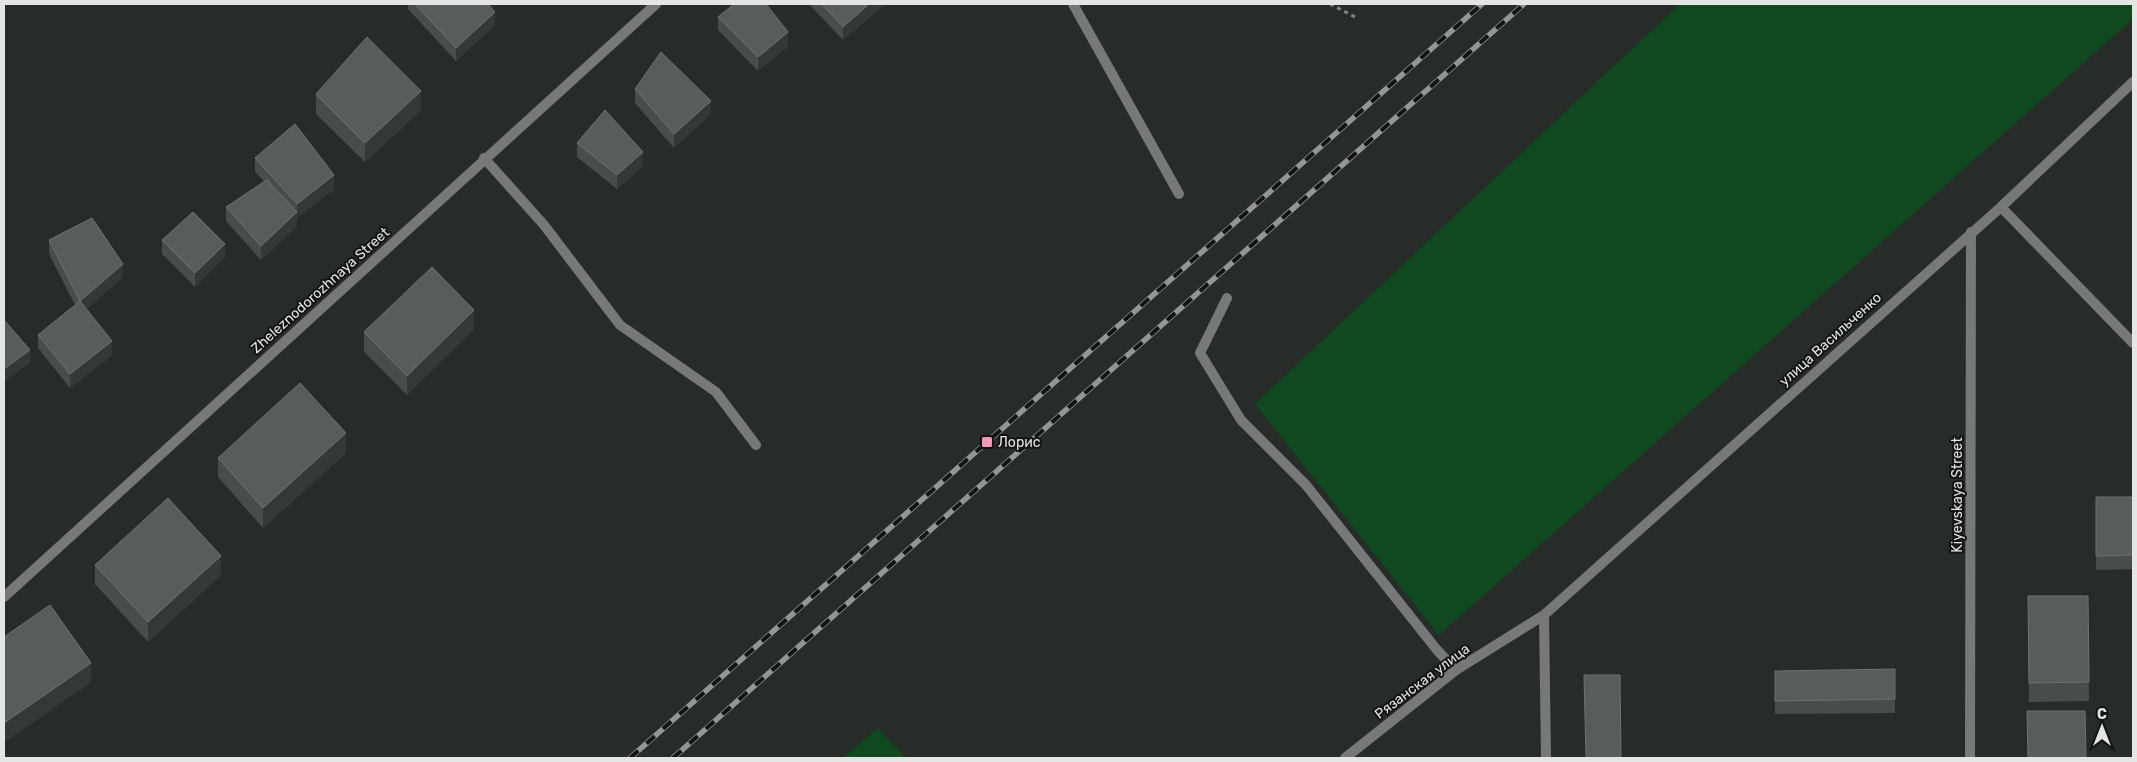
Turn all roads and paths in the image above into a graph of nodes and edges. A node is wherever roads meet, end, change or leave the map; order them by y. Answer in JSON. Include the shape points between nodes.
{"nodes":[{"id":1,"x":656,"y":4,"type":"edge"},
{"id":2,"x":1073,"y":4,"type":"edge"},
{"id":3,"x":1330,"y":4,"type":"edge"},
{"id":4,"x":1357,"y":18,"type":"dead end"},
{"id":5,"x":2133,"y":82,"type":"edge"},
{"id":6,"x":484,"y":158,"type":"junction"},
{"id":7,"x":1179,"y":194,"type":"dead end"},
{"id":8,"x":2001,"y":207,"type":"junction"},
{"id":9,"x":1971,"y":232,"type":"junction"},
{"id":10,"x":1227,"y":298,"type":"dead end"},
{"id":11,"x":2133,"y":343,"type":"edge"},
{"id":12,"x":756,"y":445,"type":"dead end"},
{"id":13,"x":4,"y":597,"type":"edge"},
{"id":14,"x":1544,"y":615,"type":"junction"},
{"id":15,"x":1456,"y":670,"type":"junction"},
{"id":16,"x":1345,"y":758,"type":"edge"},
{"id":17,"x":1546,"y":758,"type":"edge"},
{"id":18,"x":1970,"y":758,"type":"edge"}],
"edges":[{"from":1,"to":6,"type":"street","name":"Zheleznodorozhnaya Street"},
{"from":2,"to":7,"type":"street"},
{"from":3,"to":4,"type":"path"},
{"from":5,"to":8,"type":"street","name":"улица Васильченко"},
{"from":6,"to":12,"type":"street","via":[[544,224],[620,325],[716,392]]},
{"from":6,"to":13,"type":"street","name":"Zheleznodorozhnaya Street"},
{"from":8,"to":9,"type":"street","name":"улица Васильченко"},
{"from":8,"to":11,"type":"street"},
{"from":9,"to":14,"type":"street","name":"улица Васильченко"},
{"from":9,"to":18,"type":"street","name":"Kiyevskaya Street"},
{"from":10,"to":15,"type":"street","via":[[1200,353],[1240,420],[1306,485]]},
{"from":14,"to":15,"type":"street","name":"Рязанская улица"},
{"from":14,"to":17,"type":"street"},
{"from":15,"to":16,"type":"street","name":"Рязанская улица"}]}
